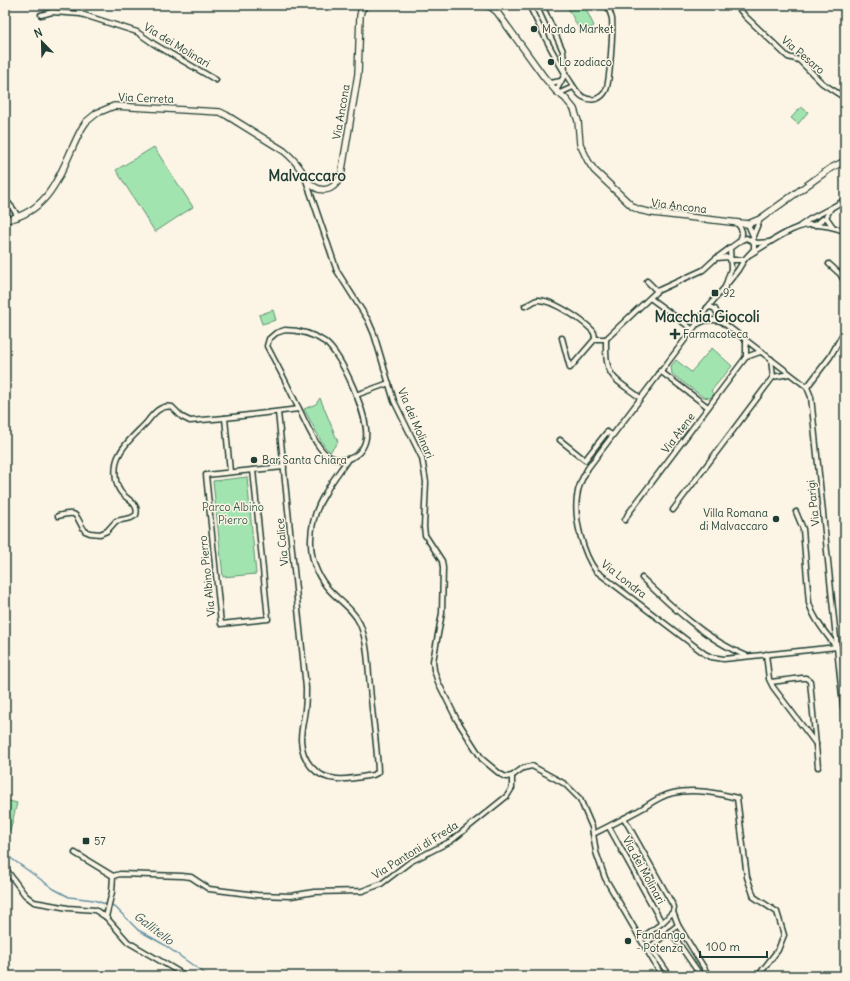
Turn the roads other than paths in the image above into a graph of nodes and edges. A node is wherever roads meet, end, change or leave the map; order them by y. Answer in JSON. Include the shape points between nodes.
{"nodes":[{"id":1,"x":75,"y":5,"type":"edge"},
{"id":2,"x":364,"y":5,"type":"edge"},
{"id":3,"x":426,"y":5,"type":"edge"},
{"id":4,"x":447,"y":5,"type":"edge"},
{"id":5,"x":484,"y":5,"type":"edge"},
{"id":6,"x":529,"y":5,"type":"edge"},
{"id":7,"x":542,"y":5,"type":"edge"},
{"id":8,"x":607,"y":5,"type":"edge"},
{"id":9,"x":736,"y":5,"type":"edge"},
{"id":10,"x":81,"y":14,"type":"junction"},
{"id":11,"x":41,"y":15,"type":"dead end"},
{"id":12,"x":563,"y":54,"type":"junction"},
{"id":13,"x":556,"y":56,"type":"junction"},
{"id":14,"x":565,"y":74,"type":"junction"},
{"id":15,"x":569,"y":79,"type":"junction"},
{"id":16,"x":216,"y":80,"type":"dead end"},
{"id":17,"x":561,"y":81,"type":"junction"},
{"id":18,"x":550,"y":83,"type":"junction"},
{"id":19,"x":573,"y":87,"type":"junction"},
{"id":20,"x":560,"y":91,"type":"junction"},
{"id":21,"x":845,"y":98,"type":"edge"},
{"id":22,"x":845,"y":161,"type":"edge"},
{"id":23,"x":306,"y":178,"type":"junction"},
{"id":24,"x":5,"y":199,"type":"edge"},
{"id":25,"x":845,"y":200,"type":"edge"},
{"id":26,"x":831,"y":208,"type":"junction"},
{"id":27,"x":18,"y":217,"type":"junction"},
{"id":28,"x":826,"y":217,"type":"junction"},
{"id":29,"x":5,"y":220,"type":"edge"},
{"id":30,"x":760,"y":220,"type":"junction"},
{"id":31,"x":737,"y":223,"type":"junction"},
{"id":32,"x":748,"y":224,"type":"junction"},
{"id":33,"x":814,"y":226,"type":"junction"},
{"id":34,"x":833,"y":227,"type":"junction"},
{"id":35,"x":798,"y":228,"type":"junction"},
{"id":36,"x":845,"y":231,"type":"edge"},
{"id":37,"x":743,"y":234,"type":"junction"},
{"id":38,"x":753,"y":239,"type":"junction"},
{"id":39,"x":740,"y":240,"type":"junction"},
{"id":40,"x":770,"y":242,"type":"junction"},
{"id":41,"x":730,"y":248,"type":"junction"},
{"id":42,"x":749,"y":255,"type":"junction"},
{"id":43,"x":715,"y":259,"type":"junction"},
{"id":44,"x":732,"y":260,"type":"junction"},
{"id":45,"x":744,"y":260,"type":"junction"},
{"id":46,"x":829,"y":264,"type":"dead end"},
{"id":47,"x":647,"y":281,"type":"dead end"},
{"id":48,"x":845,"y":282,"type":"edge"},
{"id":49,"x":725,"y":287,"type":"junction"},
{"id":50,"x":657,"y":291,"type":"junction"},
{"id":51,"x":716,"y":297,"type":"junction"},
{"id":52,"x":650,"y":298,"type":"junction"},
{"id":53,"x":525,"y":306,"type":"dead end"},
{"id":54,"x":707,"y":308,"type":"junction"},
{"id":55,"x":715,"y":309,"type":"junction"},
{"id":56,"x":716,"y":314,"type":"junction"},
{"id":57,"x":709,"y":319,"type":"junction"},
{"id":58,"x":721,"y":321,"type":"junction"},
{"id":59,"x":696,"y":324,"type":"junction"},
{"id":60,"x":692,"y":330,"type":"junction"},
{"id":61,"x":845,"y":330,"type":"edge"},
{"id":62,"x":562,"y":338,"type":"dead end"},
{"id":63,"x":595,"y":339,"type":"junction"},
{"id":64,"x":606,"y":339,"type":"junction"},
{"id":65,"x":746,"y":342,"type":"junction"},
{"id":66,"x":760,"y":352,"type":"junction"},
{"id":67,"x":746,"y":356,"type":"junction"},
{"id":68,"x":771,"y":359,"type":"junction"},
{"id":69,"x":660,"y":371,"type":"junction"},
{"id":70,"x":789,"y":374,"type":"junction"},
{"id":71,"x":773,"y":377,"type":"junction"},
{"id":72,"x":389,"y":383,"type":"junction"},
{"id":73,"x":807,"y":387,"type":"junction"},
{"id":74,"x":356,"y":395,"type":"junction"},
{"id":75,"x":640,"y":398,"type":"junction"},
{"id":76,"x":708,"y":407,"type":"junction"},
{"id":77,"x":299,"y":409,"type":"junction"},
{"id":78,"x":278,"y":412,"type":"junction"},
{"id":79,"x":224,"y":418,"type":"junction"},
{"id":80,"x":612,"y":436,"type":"junction"},
{"id":81,"x":560,"y":440,"type":"dead end"},
{"id":82,"x":348,"y":459,"type":"junction"},
{"id":83,"x":284,"y":467,"type":"junction"},
{"id":84,"x":253,"y":470,"type":"junction"},
{"id":85,"x":230,"y":472,"type":"junction"},
{"id":86,"x":673,"y":510,"type":"dead end"},
{"id":87,"x":796,"y":512,"type":"dead end"},
{"id":88,"x":58,"y":516,"type":"dead end"},
{"id":89,"x":625,"y":520,"type":"dead end"},
{"id":90,"x":642,"y":578,"type":"dead end"},
{"id":91,"x":837,"y":647,"type":"junction"},
{"id":92,"x":766,"y":654,"type":"junction"},
{"id":93,"x":750,"y":657,"type":"junction"},
{"id":94,"x":770,"y":682,"type":"junction"},
{"id":95,"x":845,"y":725,"type":"edge"},
{"id":96,"x":816,"y":744,"type":"junction"},
{"id":97,"x":818,"y":766,"type":"dead end"},
{"id":98,"x":512,"y":776,"type":"junction"},
{"id":99,"x":624,"y":818,"type":"junction"},
{"id":100,"x":608,"y":827,"type":"junction"},
{"id":101,"x":593,"y":834,"type":"junction"},
{"id":102,"x":75,"y":853,"type":"dead end"},
{"id":103,"x":5,"y":868,"type":"edge"},
{"id":104,"x":113,"y":876,"type":"junction"},
{"id":105,"x":674,"y":912,"type":"junction"},
{"id":106,"x":106,"y":915,"type":"junction"},
{"id":107,"x":662,"y":923,"type":"junction"},
{"id":108,"x":678,"y":925,"type":"junction"},
{"id":109,"x":670,"y":931,"type":"junction"},
{"id":110,"x":640,"y":939,"type":"junction"},
{"id":111,"x":661,"y":965,"type":"junction"},
{"id":112,"x":656,"y":968,"type":"junction"},
{"id":113,"x":186,"y":976,"type":"edge"},
{"id":114,"x":662,"y":976,"type":"edge"},
{"id":115,"x":670,"y":976,"type":"edge"},
{"id":116,"x":701,"y":976,"type":"edge"},
{"id":117,"x":709,"y":976,"type":"edge"},
{"id":118,"x":758,"y":976,"type":"edge"}],
"edges":[{"from":1,"to":10,"type":"street"},
{"from":2,"to":23,"type":"street","name":"Via Ancona","via":[[360,16],[358,74],[341,176],[335,186],[322,190]]},
{"from":3,"to":4,"type":"street"},
{"from":5,"to":18,"type":"street","via":[[497,12]]},
{"from":6,"to":13,"type":"street"},
{"from":7,"to":12,"type":"street"},
{"from":8,"to":19,"type":"street","via":[[612,21],[607,89],[600,98],[594,100],[582,97]]},
{"from":9,"to":21,"type":"street","name":"Via Pesaro","via":[[788,57],[799,60],[822,83]]},
{"from":10,"to":11,"type":"street","name":"Via dei Molinari","via":[[52,12]]},
{"from":10,"to":16,"type":"street","name":"Via dei Molinari","via":[[137,32]]},
{"from":12,"to":13,"type":"street"},
{"from":12,"to":14,"type":"street"},
{"from":13,"to":14,"type":"street"},
{"from":14,"to":15,"type":"street"},
{"from":14,"to":17,"type":"street"},
{"from":15,"to":19,"type":"street"},
{"from":15,"to":20,"type":"street"},
{"from":17,"to":18,"type":"street"},
{"from":17,"to":20,"type":"street"},
{"from":18,"to":20,"type":"street"},
{"from":19,"to":20,"type":"street"},
{"from":20,"to":31,"type":"street","name":"Via Ancona","via":[[576,115],[580,144],[588,161],[600,177],[633,207],[653,213]]},
{"from":22,"to":30,"type":"street","name":"Via Ancona","via":[[831,168]]},
{"from":23,"to":27,"type":"street","name":"Via Cerreta","via":[[284,151],[220,112],[114,106],[97,113],[86,122],[50,192],[36,207]]},
{"from":23,"to":72,"type":"street","name":"Via dei Molinari","via":[[337,271],[371,327]]},
{"from":24,"to":27,"type":"street"},
{"from":25,"to":26,"type":"street"},
{"from":26,"to":28,"type":"street"},
{"from":26,"to":35,"type":"street"},
{"from":27,"to":29,"type":"street","name":"Via Cerreta"},
{"from":28,"to":33,"type":"street"},
{"from":28,"to":34,"type":"street"},
{"from":30,"to":32,"type":"street","name":"Via Ancona"},
{"from":30,"to":38,"type":"street"},
{"from":31,"to":32,"type":"street","name":"Via Ancona"},
{"from":31,"to":37,"type":"street"},
{"from":32,"to":37,"type":"street"},
{"from":32,"to":38,"type":"street"},
{"from":33,"to":34,"type":"street"},
{"from":33,"to":35,"type":"street"},
{"from":34,"to":36,"type":"street"},
{"from":35,"to":40,"type":"street"},
{"from":37,"to":39,"type":"street"},
{"from":38,"to":39,"type":"street"},
{"from":38,"to":40,"type":"street","via":[[758,243]]},
{"from":38,"to":42,"type":"street","via":[[754,248]]},
{"from":39,"to":41,"type":"street"},
{"from":40,"to":42,"type":"street"},
{"from":41,"to":43,"type":"street"},
{"from":41,"to":44,"type":"street"},
{"from":42,"to":45,"type":"street"},
{"from":43,"to":44,"type":"street","via":[[728,257]]},
{"from":43,"to":50,"type":"street","via":[[703,270]]},
{"from":44,"to":45,"type":"street"},
{"from":44,"to":49,"type":"street"},
{"from":45,"to":49,"type":"street"},
{"from":46,"to":48,"type":"street"},
{"from":47,"to":50,"type":"street"},
{"from":49,"to":51,"type":"street"},
{"from":50,"to":52,"type":"street"},
{"from":51,"to":54,"type":"street"},
{"from":51,"to":55,"type":"street"},
{"from":52,"to":60,"type":"street"},
{"from":52,"to":64,"type":"street"},
{"from":53,"to":63,"type":"street","via":[[542,300],[567,311],[593,331]]},
{"from":54,"to":55,"type":"street"},
{"from":54,"to":59,"type":"street","name":"Via Londra"},
{"from":55,"to":56,"type":"street"},
{"from":56,"to":57,"type":"street"},
{"from":56,"to":58,"type":"street"},
{"from":57,"to":58,"type":"street"},
{"from":57,"to":59,"type":"street"},
{"from":58,"to":65,"type":"street"},
{"from":59,"to":60,"type":"street","name":"Via Londra"},
{"from":60,"to":69,"type":"street","name":"Via Londra"},
{"from":61,"to":73,"type":"street","via":[[830,357]]},
{"from":62,"to":63,"type":"street","via":[[570,368]]},
{"from":63,"to":64,"type":"street"},
{"from":64,"to":75,"type":"street","via":[[607,358],[613,377]]},
{"from":65,"to":66,"type":"street"},
{"from":65,"to":67,"type":"street"},
{"from":66,"to":67,"type":"street"},
{"from":66,"to":68,"type":"street"},
{"from":67,"to":76,"type":"street","name":"Via Atene"},
{"from":68,"to":70,"type":"street"},
{"from":68,"to":71,"type":"street"},
{"from":69,"to":75,"type":"street","name":"Via Londra"},
{"from":69,"to":76,"type":"street"},
{"from":70,"to":71,"type":"street"},
{"from":70,"to":73,"type":"street"},
{"from":71,"to":86,"type":"street"},
{"from":72,"to":74,"type":"street"},
{"from":72,"to":98,"type":"street","name":"Via dei Molinari","via":[[399,412],[422,458],[426,482],[425,534],[442,561],[442,613],[433,654],[434,670],[457,720],[482,759],[500,774]]},
{"from":73,"to":91,"type":"street","name":"Via Parigi","via":[[811,397]]},
{"from":74,"to":77,"type":"street","via":[[342,363],[326,343],[304,332],[285,330],[269,338],[268,346]]},
{"from":74,"to":82,"type":"street","via":[[365,424],[366,439],[361,450]]},
{"from":75,"to":80,"type":"street","name":"Via Londra"},
{"from":76,"to":89,"type":"street","name":"Via Atene"},
{"from":77,"to":78,"type":"street"},
{"from":77,"to":82,"type":"street","via":[[324,452],[337,460]]},
{"from":78,"to":79,"type":"street"},
{"from":78,"to":83,"type":"street","name":"Via Calice"},
{"from":79,"to":85,"type":"street"},
{"from":79,"to":88,"type":"street","via":[[190,421],[182,417],[172,406],[164,407],[154,414],[122,449],[117,460],[119,488],[136,506],[136,515],[116,521],[108,531],[98,535],[85,531],[74,514]]},
{"from":80,"to":81,"type":"street","via":[[607,432],[585,460]]},
{"from":80,"to":93,"type":"street","name":"Via Londra","via":[[588,468],[578,488],[577,516],[592,565],[601,576],[704,654],[724,659]]},
{"from":82,"to":83,"type":"street","name":"Via Calice","via":[[325,492],[315,515],[310,535],[311,549],[313,563],[326,586],[360,624],[366,650],[378,772],[376,775],[331,778],[319,774],[304,756],[301,740],[306,699],[304,670]]},
{"from":83,"to":84,"type":"street"},
{"from":84,"to":85,"type":"street","name":"Via Albino Pierro"},
{"from":84,"to":85,"type":"street","name":"Via Albino Pierro","via":[[268,619],[221,624],[206,475]]},
{"from":87,"to":91,"type":"street","via":[[803,529],[809,603],[822,628]]},
{"from":90,"to":93,"type":"street","via":[[703,631],[733,650]]},
{"from":91,"to":92,"type":"street","name":"Via Londra"},
{"from":91,"to":95,"type":"street","name":"Via Parigi"},
{"from":92,"to":93,"type":"street","name":"Via Londra"},
{"from":92,"to":94,"type":"street"},
{"from":94,"to":96,"type":"street"},
{"from":94,"to":96,"type":"street","via":[[802,678],[810,681]]},
{"from":96,"to":97,"type":"street"},
{"from":98,"to":101,"type":"street","via":[[523,768],[532,766],[565,784],[580,799]]},
{"from":98,"to":104,"type":"street","name":"Via Pantoni di Freda","via":[[512,788],[507,796],[451,841],[410,862],[381,884],[362,891],[314,892],[291,896],[257,895],[210,889],[191,877],[120,874]]},
{"from":99,"to":100,"type":"street"},
{"from":99,"to":105,"type":"street","name":"Via dei Molinari","via":[[674,907]]},
{"from":99,"to":118,"type":"street","via":[[672,793],[697,791],[737,798],[747,877],[754,897],[777,912],[784,935],[778,950]]},
{"from":100,"to":101,"type":"street"},
{"from":100,"to":107,"type":"street","name":"Via dei Molinari"},
{"from":101,"to":110,"type":"street","via":[[605,878]]},
{"from":102,"to":104,"type":"street"},
{"from":103,"to":106,"type":"street","via":[[25,895],[34,902],[95,910]]},
{"from":104,"to":106,"type":"street"},
{"from":105,"to":107,"type":"street","name":"Via dei Molinari"},
{"from":105,"to":108,"type":"street","name":"Via dei Molinari"},
{"from":106,"to":113,"type":"street","via":[[128,942]]},
{"from":107,"to":110,"type":"street","name":"Via dei Molinari"},
{"from":108,"to":109,"type":"street"},
{"from":108,"to":117,"type":"street","name":"Via dei Molinari"},
{"from":109,"to":111,"type":"street","via":[[650,947]]},
{"from":109,"to":116,"type":"street"},
{"from":110,"to":112,"type":"street"},
{"from":111,"to":112,"type":"street"},
{"from":111,"to":115,"type":"street"},
{"from":112,"to":114,"type":"street"}]}
